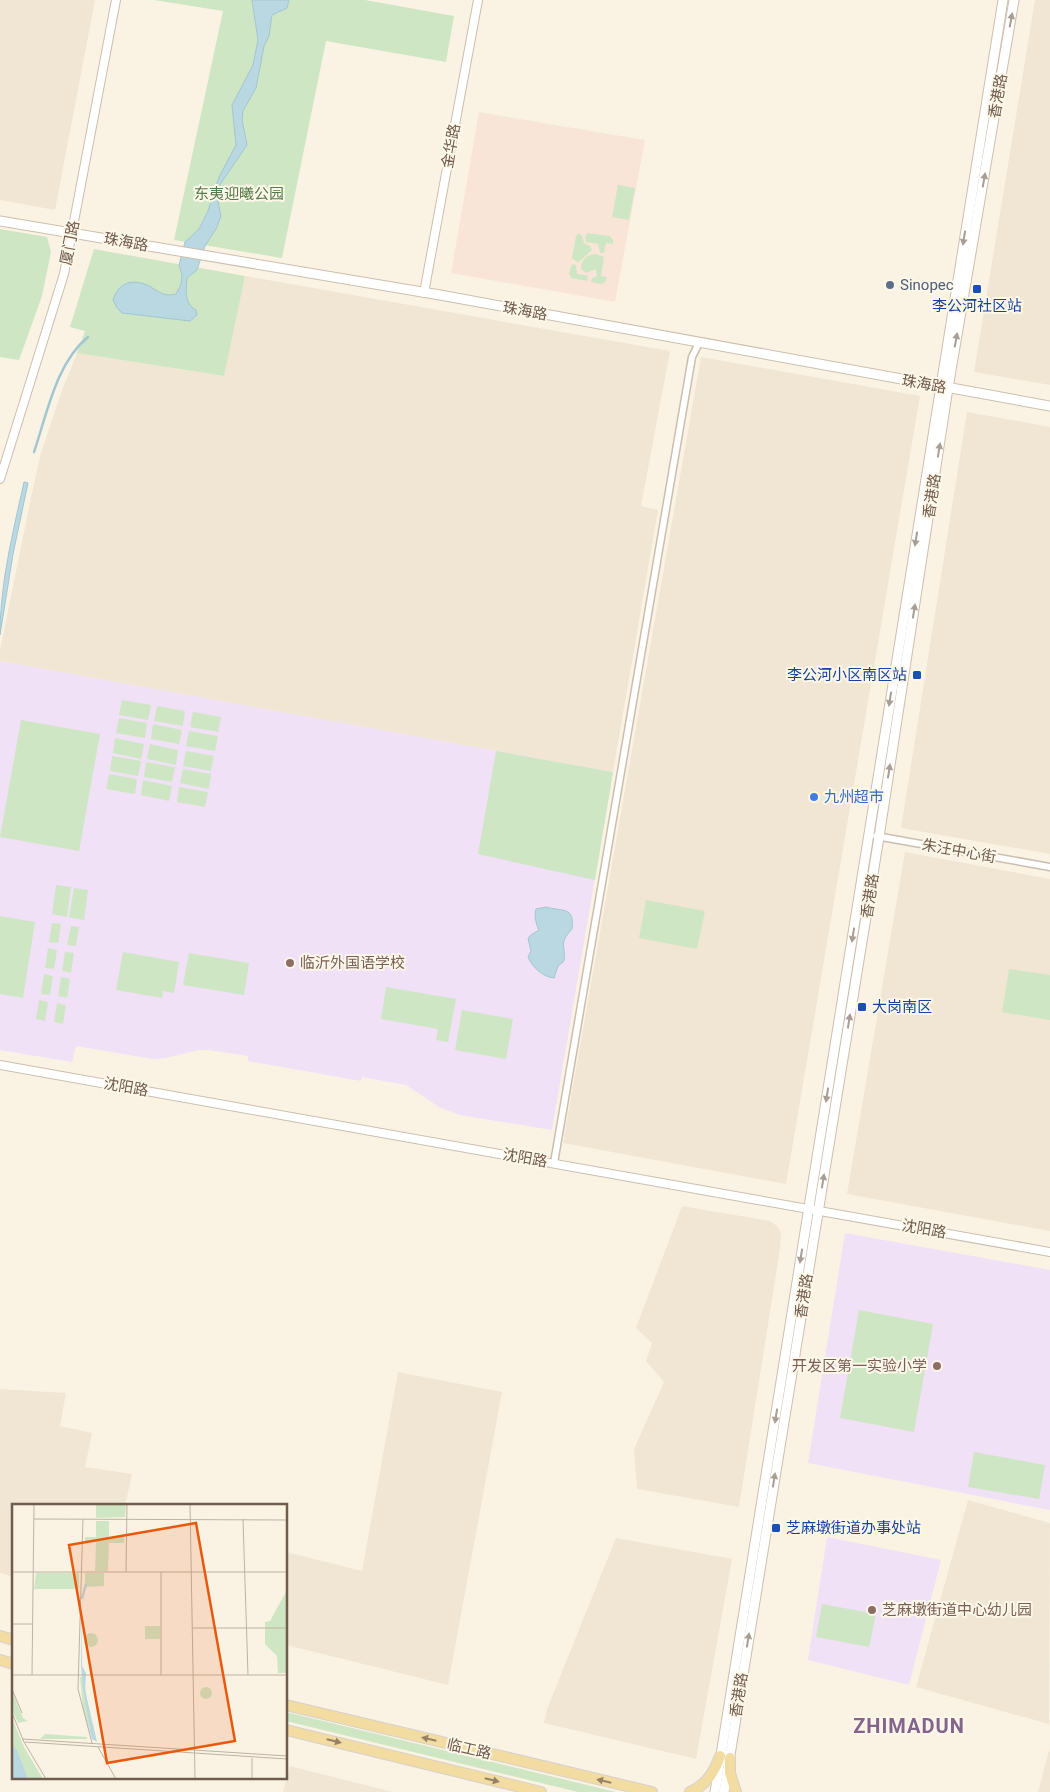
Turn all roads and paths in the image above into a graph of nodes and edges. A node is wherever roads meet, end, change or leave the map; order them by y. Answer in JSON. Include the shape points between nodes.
{"nodes":[{"id":1,"x":116,"y":0,"type":"edge"},
{"id":2,"x":478,"y":0,"type":"edge"},
{"id":3,"x":1003,"y":0,"type":"edge"},
{"id":4,"x":1014,"y":0,"type":"edge"},
{"id":5,"x":0,"y":221,"type":"edge"},
{"id":6,"x":72,"y":233,"type":"junction"},
{"id":7,"x":424,"y":293,"type":"junction"},
{"id":8,"x":699,"y":343,"type":"junction"},
{"id":9,"x":944,"y":388,"type":"junction"},
{"id":10,"x":1050,"y":406,"type":"edge"},
{"id":11,"x":0,"y":479,"type":"edge"},
{"id":12,"x":869,"y":835,"type":"junction"},
{"id":13,"x":879,"y":837,"type":"junction"},
{"id":14,"x":1050,"y":867,"type":"edge"},
{"id":15,"x":0,"y":1065,"type":"edge"},
{"id":16,"x":554,"y":1163,"type":"junction"},
{"id":17,"x":809,"y":1209,"type":"junction"},
{"id":18,"x":818,"y":1211,"type":"junction"},
{"id":19,"x":1050,"y":1252,"type":"edge"},
{"id":20,"x":288,"y":1705,"type":"edge"},
{"id":21,"x":288,"y":1730,"type":"edge"},
{"id":22,"x":725,"y":1757,"type":"junction"},
{"id":23,"x":542,"y":1792,"type":"edge"},
{"id":24,"x":652,"y":1792,"type":"edge"},
{"id":25,"x":690,"y":1792,"type":"edge"},
{"id":26,"x":714,"y":1792,"type":"edge"},
{"id":27,"x":724,"y":1792,"type":"edge"},
{"id":28,"x":736,"y":1792,"type":"edge"}],
"edges":[{"from":1,"to":6,"type":"street","name":"厦门路"},
{"from":2,"to":7,"type":"street","name":"金华路"},
{"from":3,"to":9,"type":"main road","name":"香港路","one_way":true},
{"from":9,"to":4,"type":"main road","name":"香港路","one_way":true},
{"from":5,"to":6,"type":"main road","name":"珠海路"},
{"from":6,"to":7,"type":"main road","name":"珠海路"},
{"from":6,"to":11,"type":"street","name":"厦门路","via":[[64,274]]},
{"from":7,"to":8,"type":"main road","name":"珠海路"},
{"from":8,"to":9,"type":"main road","name":"珠海路"},
{"from":8,"to":16,"type":"street","via":[[692,357]]},
{"from":9,"to":10,"type":"main road","name":"珠海路"},
{"from":9,"to":12,"type":"main road","name":"香港路","one_way":true},
{"from":13,"to":9,"type":"main road","name":"香港路","one_way":true},
{"from":12,"to":13,"type":"street","name":"朱汪中心街"},
{"from":12,"to":17,"type":"main road","name":"香港路","one_way":true},
{"from":13,"to":14,"type":"street","name":"朱汪中心街"},
{"from":18,"to":13,"type":"main road","name":"香港路","one_way":true},
{"from":15,"to":16,"type":"street","name":"沈阳路"},
{"from":16,"to":17,"type":"street","name":"沈阳路"},
{"from":17,"to":18,"type":"street","name":"沈阳路"},
{"from":17,"to":22,"type":"main road","name":"香港路","one_way":true},
{"from":18,"to":19,"type":"street","name":"沈阳路"},
{"from":22,"to":18,"type":"main road","name":"香港路","one_way":true},
{"from":24,"to":20,"type":"main road","name":"临工路","one_way":true},
{"from":21,"to":23,"type":"main road","name":"临工路","one_way":true},
{"from":22,"to":25,"type":"main road","via":[[708,1780]]},
{"from":22,"to":26,"type":"main road","name":"香港路"},
{"from":22,"to":27,"type":"main road","name":"香港路"},
{"from":22,"to":28,"type":"main road"}]}
